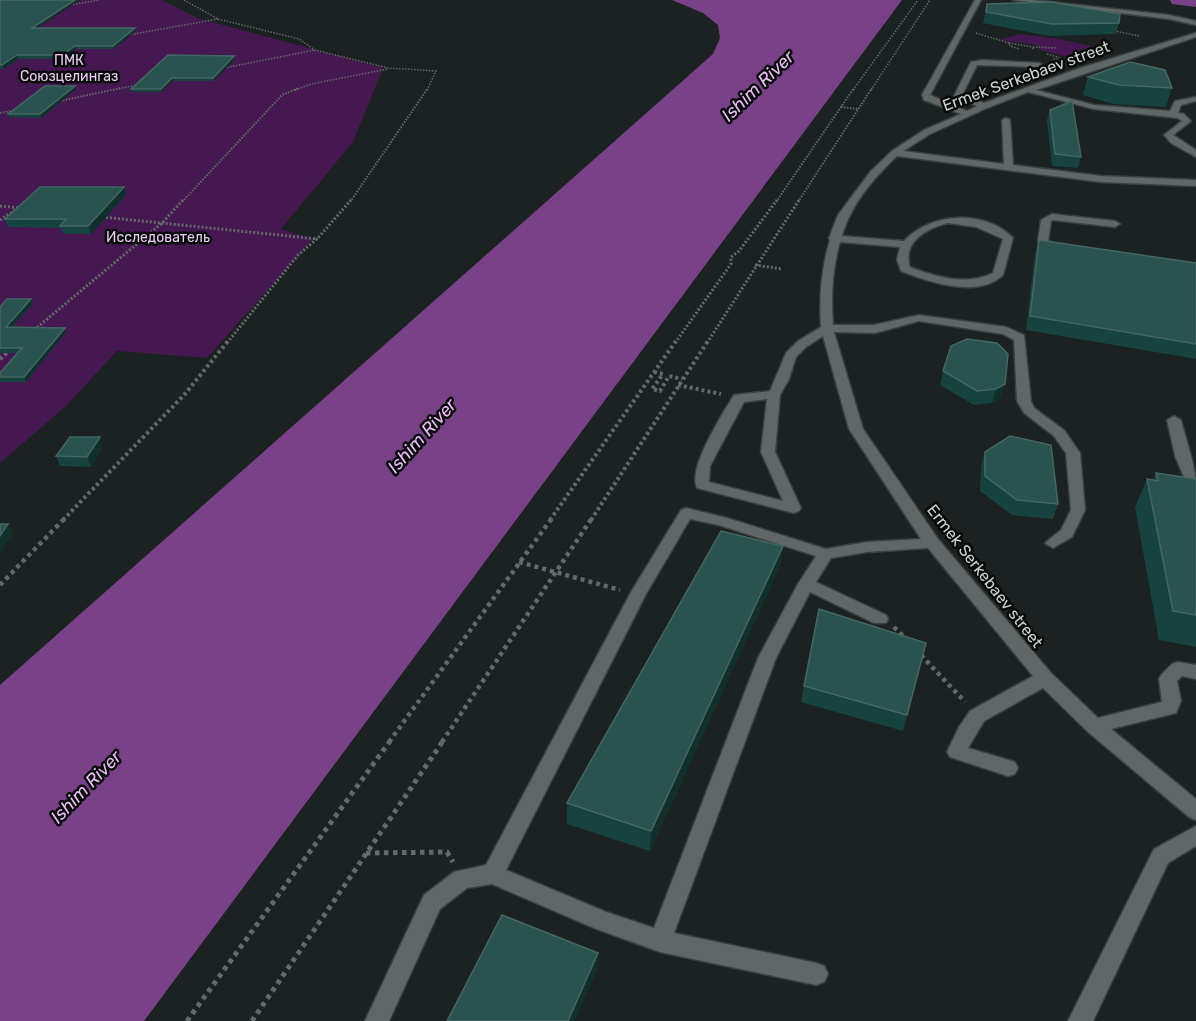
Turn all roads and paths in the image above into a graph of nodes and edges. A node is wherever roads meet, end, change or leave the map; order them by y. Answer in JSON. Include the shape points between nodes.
{"nodes":[{"id":1,"x":99,"y":0,"type":"edge"},
{"id":2,"x":184,"y":0,"type":"edge"},
{"id":3,"x":918,"y":0,"type":"edge"},
{"id":4,"x":930,"y":0,"type":"edge"},
{"id":5,"x":978,"y":0,"type":"edge"},
{"id":6,"x":1016,"y":0,"type":"edge"},
{"id":7,"x":1080,"y":0,"type":"edge"},
{"id":8,"x":66,"y":6,"type":"edge"},
{"id":9,"x":218,"y":19,"type":"junction"},
{"id":10,"x":1183,"y":20,"type":"junction"},
{"id":11,"x":1196,"y":23,"type":"edge"},
{"id":12,"x":963,"y":28,"type":"junction"},
{"id":13,"x":126,"y":35,"type":"edge"},
{"id":14,"x":1196,"y":35,"type":"edge"},
{"id":15,"x":1182,"y":39,"type":"junction"},
{"id":16,"x":1009,"y":43,"type":"junction"},
{"id":17,"x":1196,"y":44,"type":"edge"},
{"id":18,"x":1032,"y":46,"type":"junction"},
{"id":19,"x":1057,"y":48,"type":"dead end"},
{"id":20,"x":315,"y":50,"type":"junction"},
{"id":21,"x":1034,"y":50,"type":"junction"},
{"id":22,"x":1049,"y":59,"type":"dead end"},
{"id":23,"x":1039,"y":65,"type":"dead end"},
{"id":24,"x":222,"y":68,"type":"edge"},
{"id":25,"x":388,"y":68,"type":"junction"},
{"id":26,"x":970,"y":70,"type":"junction"},
{"id":27,"x":1059,"y":79,"type":"junction"},
{"id":28,"x":140,"y":85,"type":"edge"},
{"id":29,"x":1028,"y":90,"type":"junction"},
{"id":30,"x":1196,"y":99,"type":"edge"},
{"id":31,"x":58,"y":101,"type":"edge"},
{"id":32,"x":984,"y":106,"type":"junction"},
{"id":33,"x":841,"y":107,"type":"junction"},
{"id":34,"x":23,"y":108,"type":"edge"},
{"id":35,"x":858,"y":109,"type":"junction"},
{"id":36,"x":0,"y":113,"type":"edge"},
{"id":37,"x":966,"y":113,"type":"junction"},
{"id":38,"x":1173,"y":114,"type":"junction"},
{"id":39,"x":1006,"y":120,"type":"dead end"},
{"id":40,"x":895,"y":153,"type":"junction"},
{"id":41,"x":1196,"y":154,"type":"edge"},
{"id":42,"x":1009,"y":168,"type":"junction"},
{"id":43,"x":1196,"y":183,"type":"edge"},
{"id":44,"x":0,"y":206,"type":"edge"},
{"id":45,"x":19,"y":208,"type":"junction"},
{"id":46,"x":30,"y":209,"type":"edge"},
{"id":47,"x":96,"y":216,"type":"edge"},
{"id":48,"x":0,"y":220,"type":"edge"},
{"id":49,"x":162,"y":223,"type":"junction"},
{"id":50,"x":1115,"y":224,"type":"dead end"},
{"id":51,"x":834,"y":238,"type":"junction"},
{"id":52,"x":318,"y":239,"type":"junction"},
{"id":53,"x":906,"y":244,"type":"junction"},
{"id":54,"x":1074,"y":251,"type":"edge"},
{"id":55,"x":755,"y":265,"type":"junction"},
{"id":56,"x":782,"y":269,"type":"dead end"},
{"id":57,"x":827,"y":328,"type":"junction"},
{"id":58,"x":27,"y":335,"type":"edge"},
{"id":59,"x":18,"y":343,"type":"edge"},
{"id":60,"x":0,"y":358,"type":"edge"},
{"id":61,"x":654,"y":372,"type":"junction"},
{"id":62,"x":682,"y":379,"type":"junction"},
{"id":63,"x":774,"y":395,"type":"junction"},
{"id":64,"x":1174,"y":420,"type":"dead end"},
{"id":65,"x":1196,"y":482,"type":"edge"},
{"id":66,"x":933,"y":543,"type":"junction"},
{"id":67,"x":1053,"y":543,"type":"dead end"},
{"id":68,"x":826,"y":554,"type":"junction"},
{"id":69,"x":519,"y":562,"type":"junction"},
{"id":70,"x":556,"y":574,"type":"junction"},
{"id":71,"x":806,"y":584,"type":"junction"},
{"id":72,"x":0,"y":585,"type":"edge"},
{"id":73,"x":638,"y":594,"type":"junction"},
{"id":74,"x":880,"y":619,"type":"joint"},
{"id":75,"x":910,"y":644,"type":"edge"},
{"id":76,"x":918,"y":652,"type":"edge"},
{"id":77,"x":1196,"y":672,"type":"edge"},
{"id":78,"x":1045,"y":678,"type":"junction"},
{"id":79,"x":977,"y":716,"type":"junction"},
{"id":80,"x":1094,"y":726,"type":"junction"},
{"id":81,"x":1008,"y":768,"type":"dead end"},
{"id":82,"x":1196,"y":811,"type":"edge"},
{"id":83,"x":1196,"y":835,"type":"edge"},
{"id":84,"x":366,"y":853,"type":"junction"},
{"id":85,"x":492,"y":874,"type":"junction"},
{"id":86,"x":462,"y":879,"type":"junction"},
{"id":87,"x":660,"y":940,"type":"junction"},
{"id":88,"x":816,"y":975,"type":"dead end"},
{"id":89,"x":187,"y":1021,"type":"edge"},
{"id":90,"x":252,"y":1021,"type":"edge"},
{"id":91,"x":377,"y":1021,"type":"edge"},
{"id":92,"x":1080,"y":1021,"type":"edge"}],
"edges":[{"from":1,"to":8,"type":"path"},
{"from":2,"to":9,"type":"path"},
{"from":3,"to":33,"type":"path"},
{"from":4,"to":35,"type":"path"},
{"from":5,"to":12,"type":"street"},
{"from":6,"to":10,"type":"street"},
{"from":7,"to":10,"type":"street","via":[[1172,11],[1183,15]]},
{"from":9,"to":13,"type":"path"},
{"from":9,"to":20,"type":"path","via":[[299,39]]},
{"from":10,"to":11,"type":"street"},
{"from":12,"to":16,"type":"path"},
{"from":12,"to":37,"type":"street","via":[[926,95],[936,103]]},
{"from":14,"to":15,"type":"street","name":"Ermek Serkebaev street"},
{"from":15,"to":17,"type":"street"},
{"from":15,"to":27,"type":"street","name":"Ermek Serkebaev street"},
{"from":16,"to":18,"type":"path"},
{"from":16,"to":21,"type":"path","via":[[1021,50]]},
{"from":18,"to":19,"type":"path"},
{"from":18,"to":21,"type":"path"},
{"from":20,"to":24,"type":"path"},
{"from":20,"to":25,"type":"path"},
{"from":21,"to":22,"type":"path","via":[[1067,60]]},
{"from":23,"to":26,"type":"street","via":[[982,62]]},
{"from":25,"to":49,"type":"path","via":[[311,84],[282,95]]},
{"from":25,"to":52,"type":"path","via":[[436,71],[340,216]]},
{"from":26,"to":27,"type":"street"},
{"from":26,"to":32,"type":"street","via":[[958,96]]},
{"from":27,"to":29,"type":"street","name":"Ermek Serkebaev street"},
{"from":28,"to":31,"type":"path"},
{"from":29,"to":32,"type":"street","name":"Ermek Serkebaev street"},
{"from":29,"to":38,"type":"street","via":[[1094,107]]},
{"from":30,"to":38,"type":"street","via":[[1178,103]]},
{"from":32,"to":37,"type":"street","name":"Ermek Serkebaev street"},
{"from":33,"to":35,"type":"path"},
{"from":33,"to":61,"type":"path","via":[[800,170],[731,257],[730,264]]},
{"from":34,"to":36,"type":"path"},
{"from":35,"to":55,"type":"path"},
{"from":37,"to":40,"type":"street","name":"Ermek Serkebaev street"},
{"from":38,"to":41,"type":"street","via":[[1187,121],[1168,135]]},
{"from":39,"to":42,"type":"street"},
{"from":40,"to":42,"type":"street"},
{"from":40,"to":51,"type":"street","name":"Ermek Serkebaev street","via":[[858,192]]},
{"from":42,"to":43,"type":"street","via":[[1145,183]]},
{"from":44,"to":45,"type":"path"},
{"from":45,"to":46,"type":"path"},
{"from":45,"to":48,"type":"path"},
{"from":47,"to":49,"type":"path"},
{"from":49,"to":52,"type":"path"},
{"from":49,"to":58,"type":"path"},
{"from":50,"to":54,"type":"street","via":[[1066,217],[1046,220],[1045,245]]},
{"from":51,"to":53,"type":"street"},
{"from":51,"to":57,"type":"street","name":"Ermek Serkebaev street","via":[[827,276]]},
{"from":52,"to":72,"type":"path","via":[[298,255],[185,394]]},
{"from":53,"to":53,"type":"street","via":[[934,222],[948,220],[962,220],[1008,238],[998,275],[979,282],[933,278],[905,269],[902,262]]},
{"from":55,"to":56,"type":"path"},
{"from":55,"to":62,"type":"path"},
{"from":57,"to":63,"type":"street","via":[[790,356]]},
{"from":57,"to":66,"type":"street","name":"Ermek Serkebaev street","via":[[856,429]]},
{"from":57,"to":67,"type":"street","via":[[874,330],[919,318],[1006,331],[1020,338],[1024,401],[1029,410],[1059,433],[1073,453],[1078,510],[1067,533]]},
{"from":59,"to":60,"type":"path"},
{"from":61,"to":62,"type":"path","via":[[663,374],[651,389],[660,391],[669,376]]},
{"from":61,"to":69,"type":"path"},
{"from":62,"to":70,"type":"path"},
{"from":63,"to":63,"type":"street","via":[[739,398],[703,466],[702,485],[794,508],[768,452]]},
{"from":64,"to":65,"type":"street","via":[[1182,456],[1192,481]]},
{"from":66,"to":68,"type":"street"},
{"from":66,"to":78,"type":"street","name":"Ermek Serkebaev street"},
{"from":68,"to":71,"type":"street"},
{"from":68,"to":73,"type":"street","via":[[686,513]]},
{"from":69,"to":70,"type":"path"},
{"from":69,"to":89,"type":"path"},
{"from":70,"to":73,"type":"path"},
{"from":70,"to":84,"type":"path"},
{"from":71,"to":74,"type":"street"},
{"from":71,"to":87,"type":"street","via":[[767,658]]},
{"from":73,"to":85,"type":"street"},
{"from":74,"to":75,"type":"path","via":[[895,627]]},
{"from":76,"to":79,"type":"path"},
{"from":77,"to":80,"type":"street","via":[[1178,669],[1168,680],[1172,701],[1169,708]]},
{"from":78,"to":79,"type":"street"},
{"from":78,"to":80,"type":"street","name":"Ermek Serkebaev street"},
{"from":79,"to":81,"type":"street","via":[[957,752]]},
{"from":80,"to":82,"type":"street","name":"Ermek Serkebaev street"},
{"from":83,"to":92,"type":"street","via":[[1161,856]]},
{"from":84,"to":86,"type":"path","via":[[447,852]]},
{"from":84,"to":90,"type":"path"},
{"from":85,"to":86,"type":"street"},
{"from":85,"to":87,"type":"street","via":[[602,921]]},
{"from":86,"to":91,"type":"street","via":[[432,902]]},
{"from":87,"to":88,"type":"street"}]}
